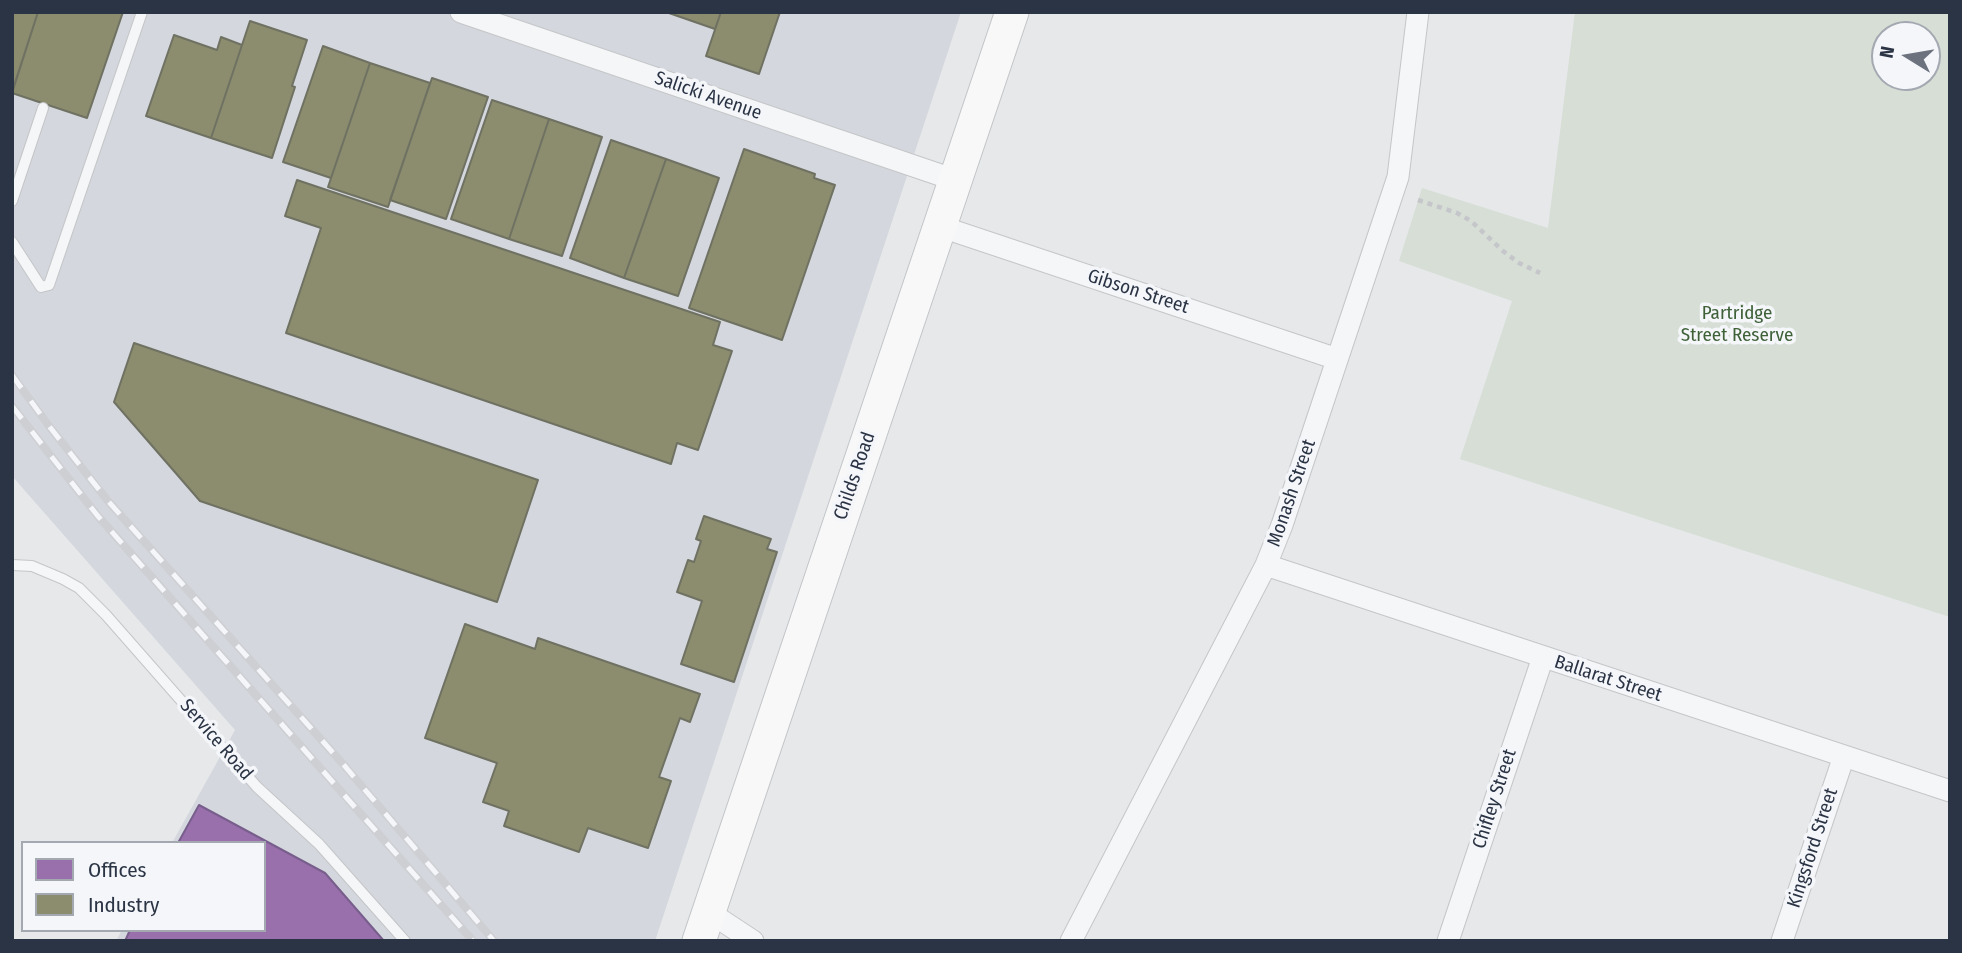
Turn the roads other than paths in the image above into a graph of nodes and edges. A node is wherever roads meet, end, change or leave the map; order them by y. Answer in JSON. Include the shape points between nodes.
{"nodes":[{"id":1,"x":142,"y":12,"type":"edge"},
{"id":2,"x":461,"y":12,"type":"edge"},
{"id":3,"x":1012,"y":12,"type":"edge"},
{"id":4,"x":1418,"y":12,"type":"edge"},
{"id":5,"x":43,"y":108,"type":"dead end"},
{"id":6,"x":955,"y":180,"type":"junction"},
{"id":7,"x":12,"y":201,"type":"edge"},
{"id":8,"x":939,"y":226,"type":"junction"},
{"id":9,"x":12,"y":243,"type":"edge"},
{"id":10,"x":1337,"y":359,"type":"junction"},
{"id":11,"x":12,"y":565,"type":"edge"},
{"id":12,"x":1266,"y":565,"type":"junction"},
{"id":13,"x":1543,"y":657,"type":"junction"},
{"id":14,"x":1843,"y":755,"type":"junction"},
{"id":15,"x":1950,"y":791,"type":"edge"},
{"id":16,"x":704,"y":926,"type":"edge"},
{"id":17,"x":405,"y":941,"type":"edge"},
{"id":18,"x":752,"y":941,"type":"edge"},
{"id":19,"x":1071,"y":941,"type":"edge"},
{"id":20,"x":1448,"y":941,"type":"edge"},
{"id":21,"x":1782,"y":941,"type":"edge"}],
"edges":[{"from":1,"to":9,"type":"lane","via":[[49,285],[41,288]]},
{"from":2,"to":6,"type":"street","name":"Salicki Avenue"},
{"from":3,"to":6,"type":"main road","name":"Childs Road"},
{"from":4,"to":10,"type":"street","name":"Monash Street","via":[[1398,177]]},
{"from":5,"to":7,"type":"lane"},
{"from":6,"to":8,"type":"main road","name":"Childs Road"},
{"from":8,"to":10,"type":"street","name":"Gibson Street"},
{"from":8,"to":16,"type":"main road","name":"Childs Road"},
{"from":10,"to":12,"type":"street","name":"Monash Street"},
{"from":11,"to":17,"type":"lane","name":"Service Road","via":[[32,566],[79,588],[257,786],[318,844]]},
{"from":12,"to":13,"type":"street","name":"Ballarat Street"},
{"from":12,"to":19,"type":"street","name":"Monash Street"},
{"from":13,"to":14,"type":"street","name":"Ballarat Street"},
{"from":13,"to":20,"type":"street","name":"Chifley Street"},
{"from":14,"to":15,"type":"street","name":"Ballarat Street"},
{"from":14,"to":21,"type":"street","name":"Kingsford Street"},
{"from":16,"to":18,"type":"street"}]}
